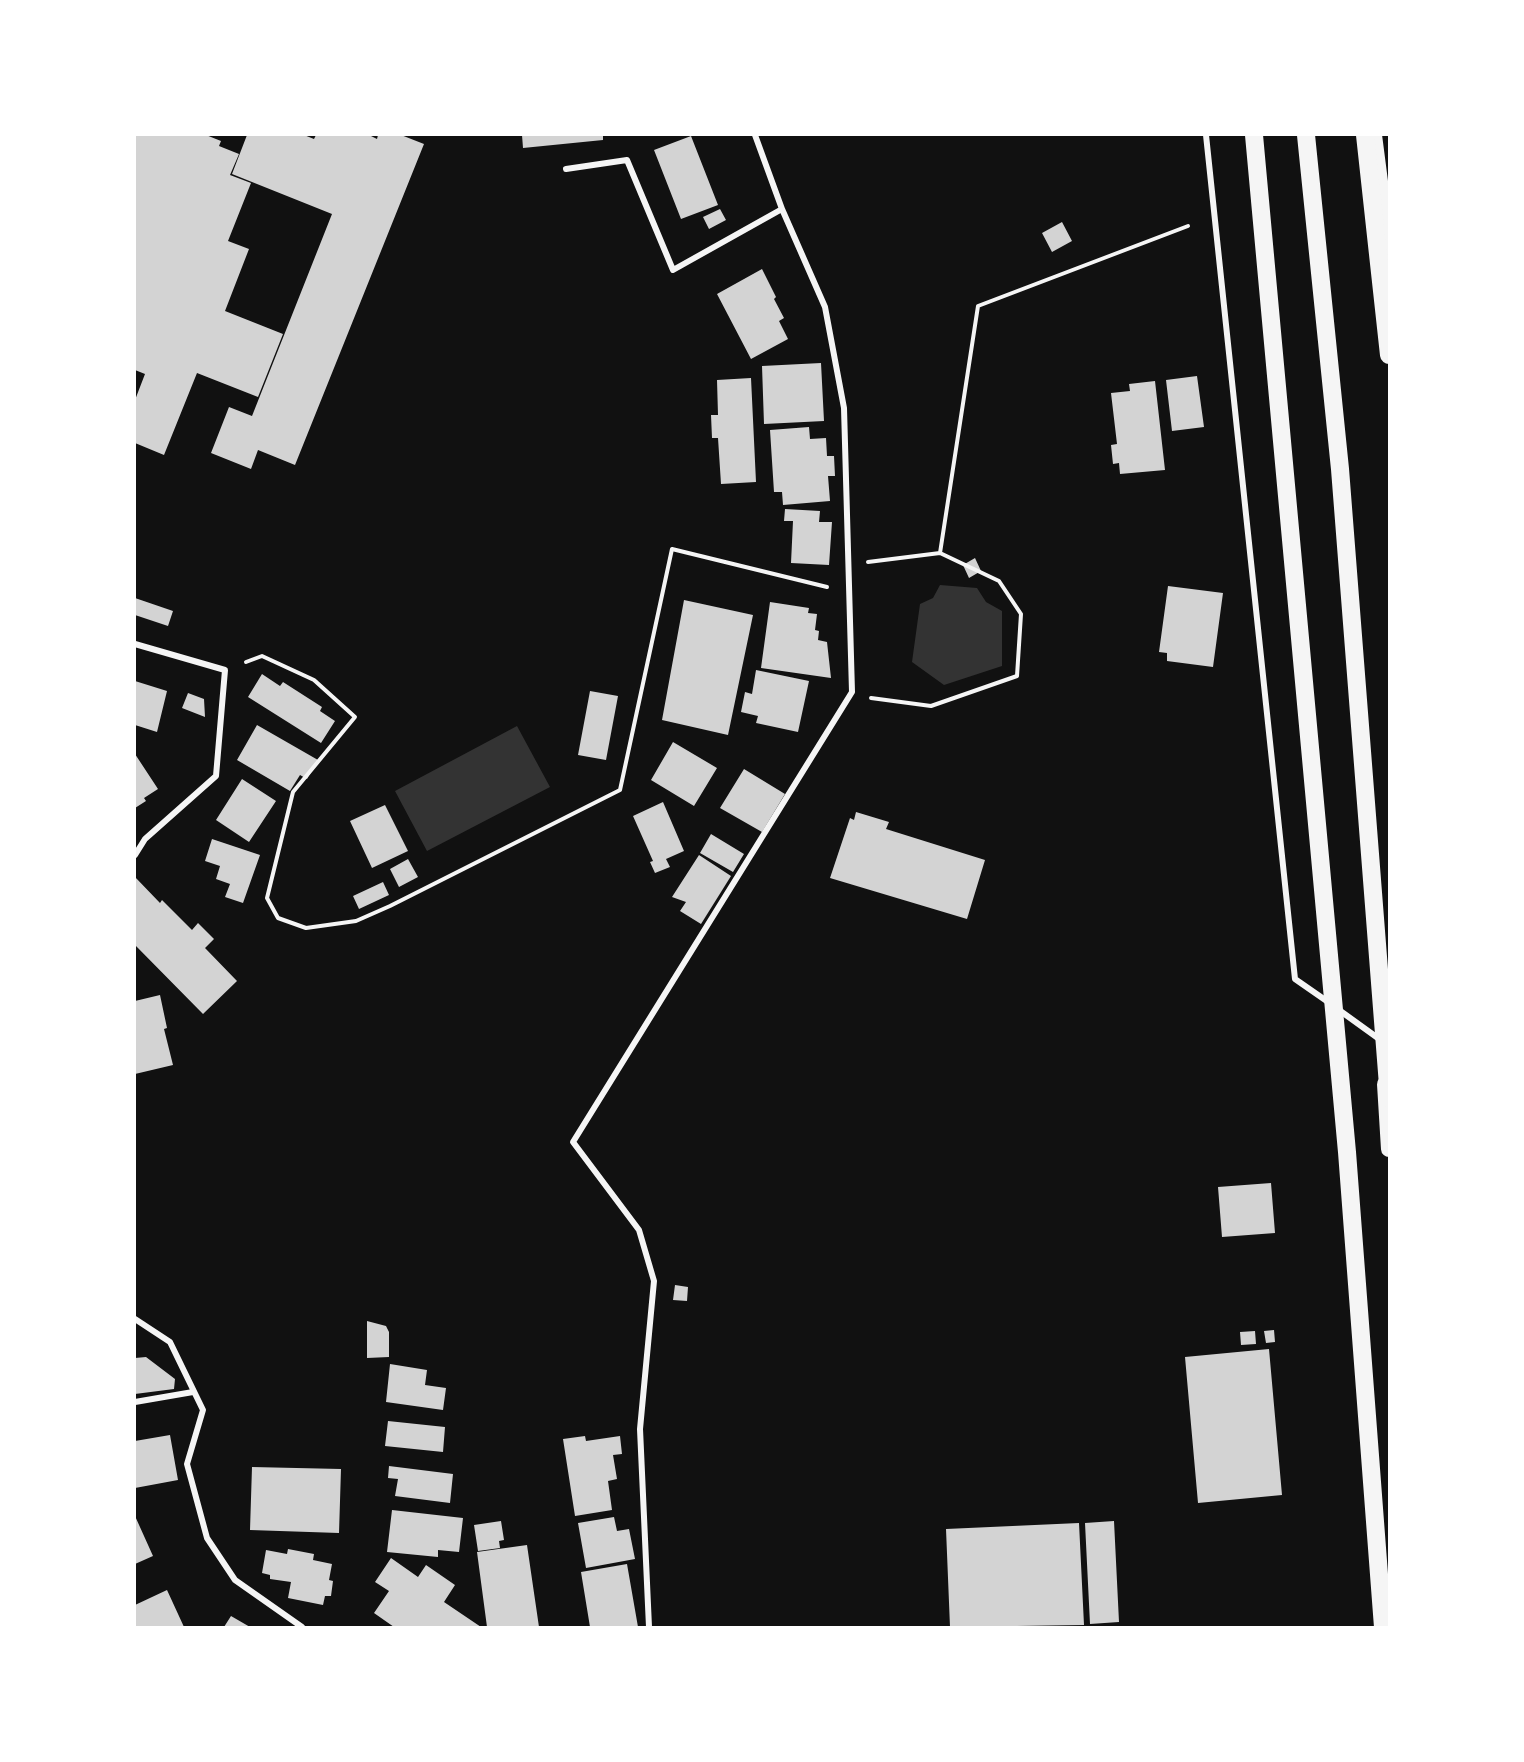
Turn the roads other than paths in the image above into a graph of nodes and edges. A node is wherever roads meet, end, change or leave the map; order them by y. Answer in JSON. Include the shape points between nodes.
{"nodes":[{"id":1,"x":755,"y":135,"type":"edge"},
{"id":2,"x":1206,"y":135,"type":"edge"},
{"id":3,"x":1254,"y":135,"type":"edge"},
{"id":4,"x":1299,"y":135,"type":"edge"},
{"id":5,"x":1306,"y":135,"type":"edge"},
{"id":6,"x":1365,"y":135,"type":"edge"},
{"id":7,"x":1374,"y":135,"type":"edge"},
{"id":8,"x":566,"y":169,"type":"dead end"},
{"id":9,"x":782,"y":209,"type":"junction"},
{"id":10,"x":1389,"y":280,"type":"edge"},
{"id":11,"x":1389,"y":356,"type":"edge"},
{"id":12,"x":135,"y":644,"type":"edge"},
{"id":13,"x":135,"y":855,"type":"edge"},
{"id":14,"x":1382,"y":1042,"type":"junction"},
{"id":15,"x":1389,"y":1098,"type":"edge"},
{"id":16,"x":1389,"y":1149,"type":"edge"},
{"id":17,"x":135,"y":1319,"type":"edge"},
{"id":18,"x":193,"y":1392,"type":"junction"},
{"id":19,"x":135,"y":1402,"type":"edge"},
{"id":20,"x":303,"y":1627,"type":"edge"},
{"id":21,"x":650,"y":1627,"type":"edge"},
{"id":22,"x":1383,"y":1627,"type":"edge"}],
"edges":[{"from":1,"to":9,"type":"street"},
{"from":2,"to":14,"type":"street","via":[[1295,979]]},
{"from":3,"to":22,"type":"highway","via":[[1347,1152]]},
{"from":4,"to":14,"type":"highway","via":[[1349,554]]},
{"from":5,"to":15,"type":"highway","via":[[1341,480]]},
{"from":6,"to":11,"type":"highway"},
{"from":7,"to":10,"type":"highway"},
{"from":8,"to":9,"type":"street","via":[[627,160],[673,270]]},
{"from":9,"to":21,"type":"street","via":[[825,307],[844,408],[852,692],[573,1142],[639,1230],[654,1281],[639,1429]]},
{"from":12,"to":13,"type":"street","via":[[225,670],[216,776],[145,839]]},
{"from":14,"to":16,"type":"highway"},
{"from":17,"to":18,"type":"street","via":[[170,1342]]},
{"from":18,"to":19,"type":"street"},
{"from":18,"to":20,"type":"street","via":[[203,1410],[187,1464],[207,1538],[235,1580]]}]}
